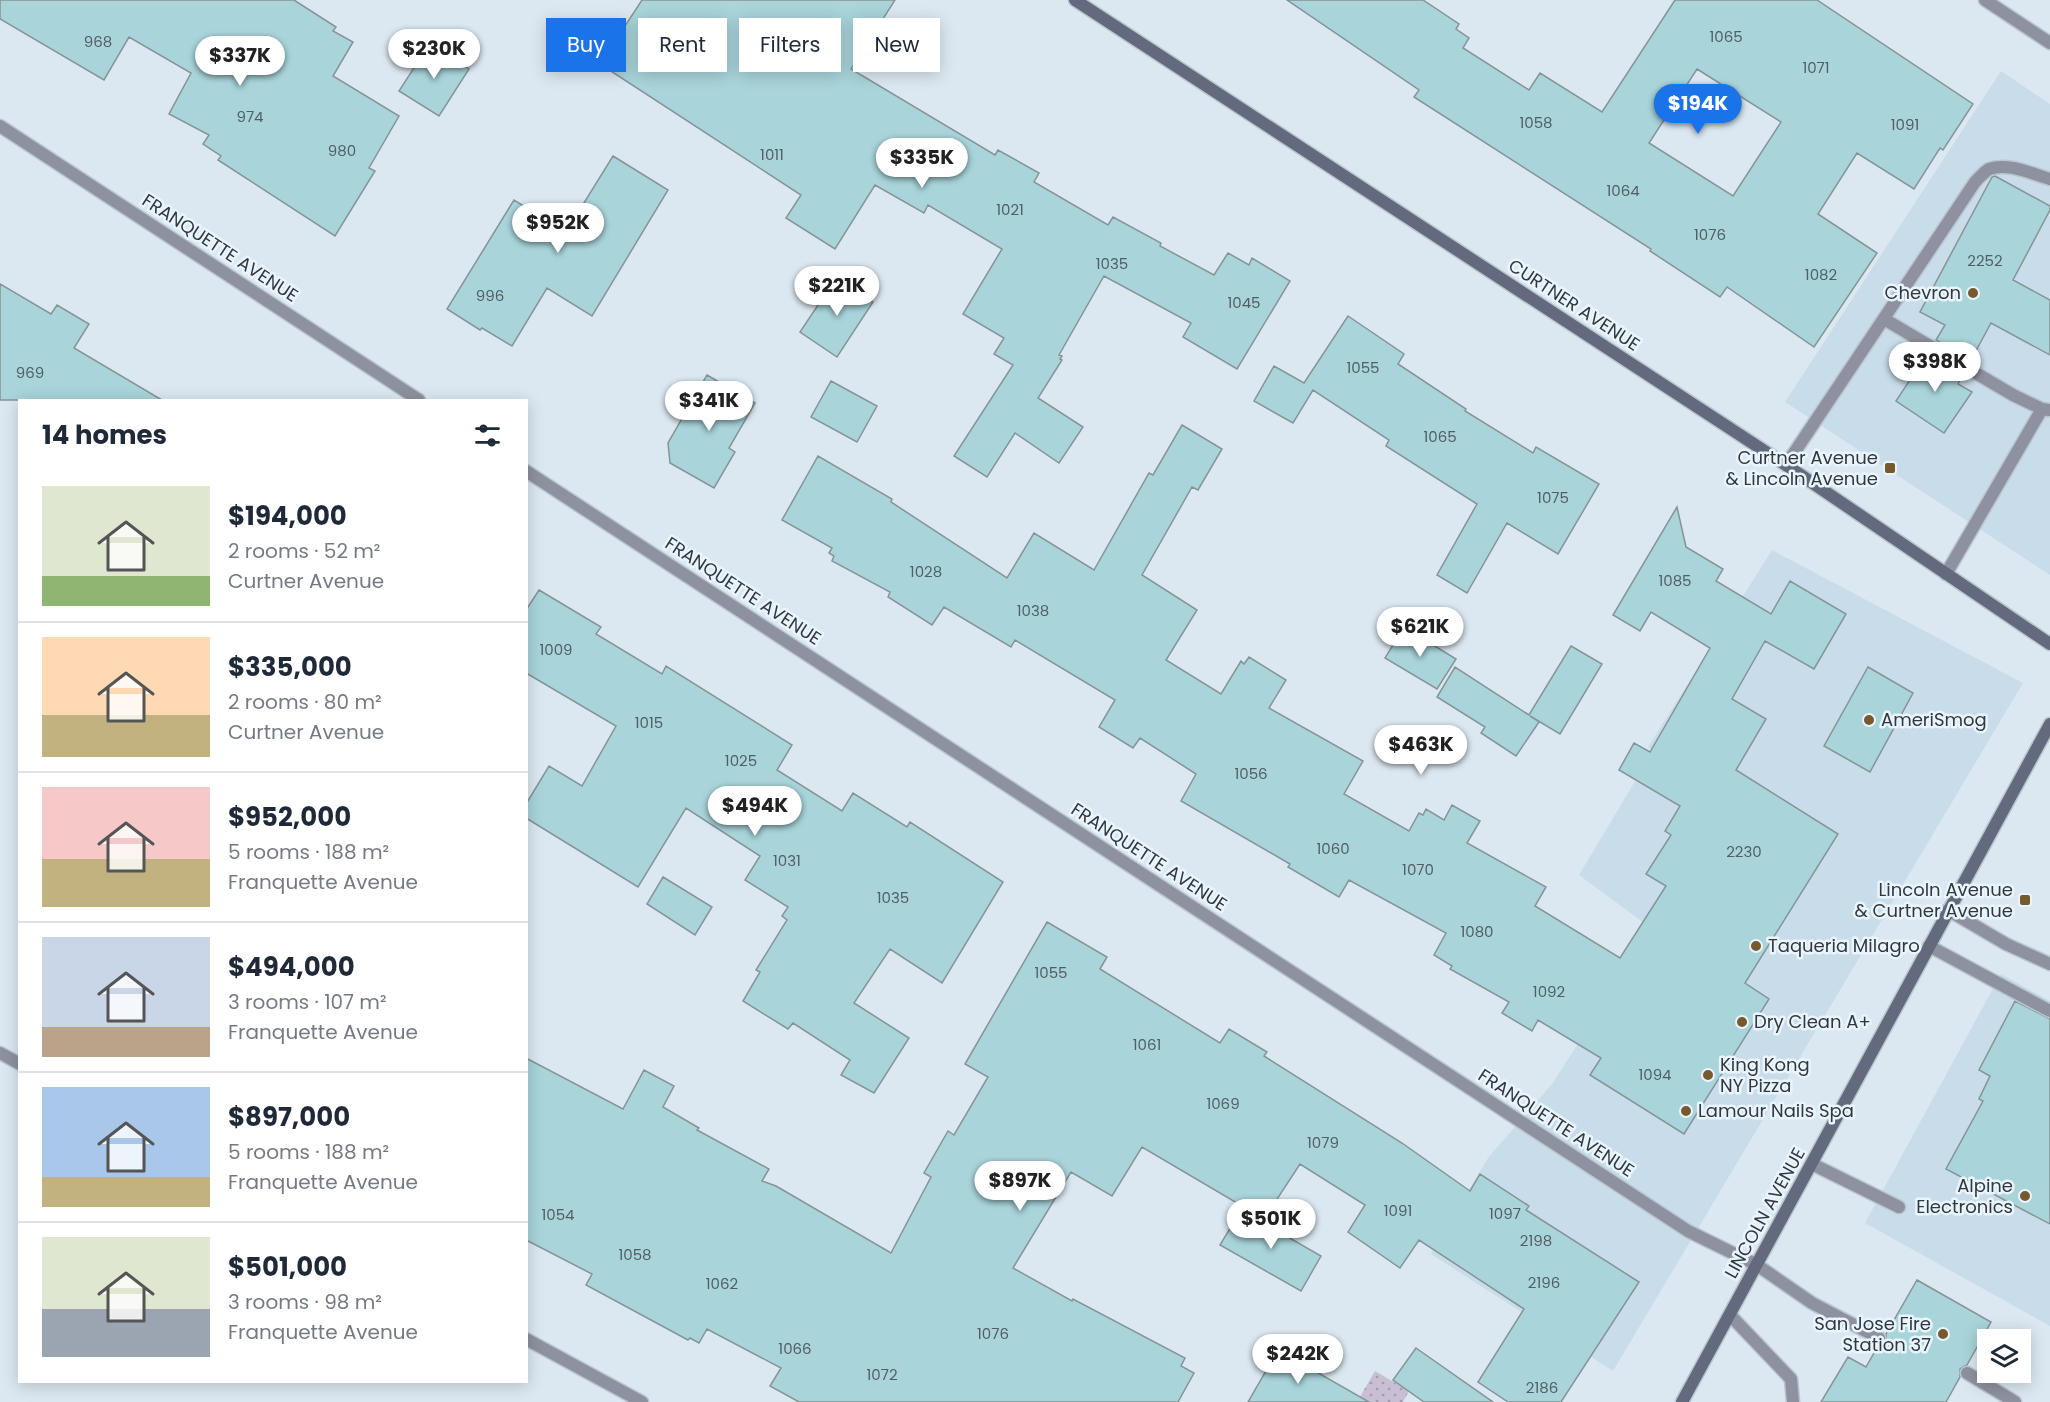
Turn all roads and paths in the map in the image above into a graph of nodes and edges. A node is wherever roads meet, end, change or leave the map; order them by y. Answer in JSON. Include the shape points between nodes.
{"nodes":[{"id":1,"x":1075,"y":0,"type":"edge"},
{"id":2,"x":1985,"y":0,"type":"edge"},
{"id":3,"x":2050,"y":43,"type":"edge"},
{"id":4,"x":0,"y":126,"type":"edge"},
{"id":5,"x":2050,"y":180,"type":"edge"},
{"id":6,"x":1884,"y":319,"type":"junction"},
{"id":7,"x":417,"y":399,"type":"edge"},
{"id":8,"x":2046,"y":409,"type":"edge"},
{"id":9,"x":1786,"y":465,"type":"junction"},
{"id":10,"x":528,"y":472,"type":"edge"},
{"id":11,"x":1946,"y":574,"type":"junction"},
{"id":12,"x":2050,"y":644,"type":"edge"},
{"id":13,"x":2050,"y":724,"type":"edge"},
{"id":14,"x":1948,"y":910,"type":"junction"},
{"id":15,"x":1929,"y":946,"type":"junction"},
{"id":16,"x":2050,"y":964,"type":"edge"},
{"id":17,"x":2050,"y":1011,"type":"edge"},
{"id":18,"x":0,"y":1053,"type":"edge"},
{"id":19,"x":18,"y":1063,"type":"edge"},
{"id":20,"x":1812,"y":1164,"type":"junction"},
{"id":21,"x":1899,"y":1207,"type":"dead end"},
{"id":22,"x":1756,"y":1265,"type":"junction"},
{"id":23,"x":1730,"y":1315,"type":"junction"},
{"id":24,"x":1879,"y":1338,"type":"dead end"},
{"id":25,"x":528,"y":1340,"type":"edge"},
{"id":26,"x":1966,"y":1373,"type":"dead end"},
{"id":27,"x":642,"y":1402,"type":"edge"},
{"id":28,"x":1682,"y":1402,"type":"edge"},
{"id":29,"x":1793,"y":1402,"type":"edge"},
{"id":30,"x":2014,"y":1402,"type":"edge"}],
"edges":[{"from":1,"to":9,"type":"main road","name":"CURTNER AVENUE"},
{"from":2,"to":3,"type":"street"},
{"from":4,"to":7,"type":"street","name":"FRANQUETTE AVENUE"},
{"from":5,"to":6,"type":"street","via":[[2021,170],[1988,170],[1975,182]]},
{"from":6,"to":8,"type":"street","via":[[2013,395]]},
{"from":6,"to":9,"type":"street"},
{"from":8,"to":11,"type":"street"},
{"from":9,"to":11,"type":"main road","name":"CURTNER AVENUE"},
{"from":10,"to":22,"type":"street","name":"FRANQUETTE AVENUE","via":[[1688,1232]]},
{"from":11,"to":12,"type":"main road","name":"CURTNER AVENUE"},
{"from":13,"to":14,"type":"main road","name":"LINCOLN AVENUE"},
{"from":14,"to":15,"type":"main road","name":"LINCOLN AVENUE"},
{"from":14,"to":16,"type":"street"},
{"from":15,"to":17,"type":"street"},
{"from":15,"to":20,"type":"main road","name":"LINCOLN AVENUE"},
{"from":18,"to":19,"type":"street"},
{"from":20,"to":21,"type":"street"},
{"from":20,"to":22,"type":"main road","name":"LINCOLN AVENUE"},
{"from":22,"to":23,"type":"main road","name":"LINCOLN AVENUE"},
{"from":22,"to":24,"type":"street","name":"FRANQUETTE AVENUE","via":[[1812,1303]]},
{"from":23,"to":28,"type":"main road","name":"LINCOLN AVENUE"},
{"from":23,"to":29,"type":"street","via":[[1791,1379]]},
{"from":25,"to":27,"type":"street"},
{"from":26,"to":30,"type":"street"}]}
